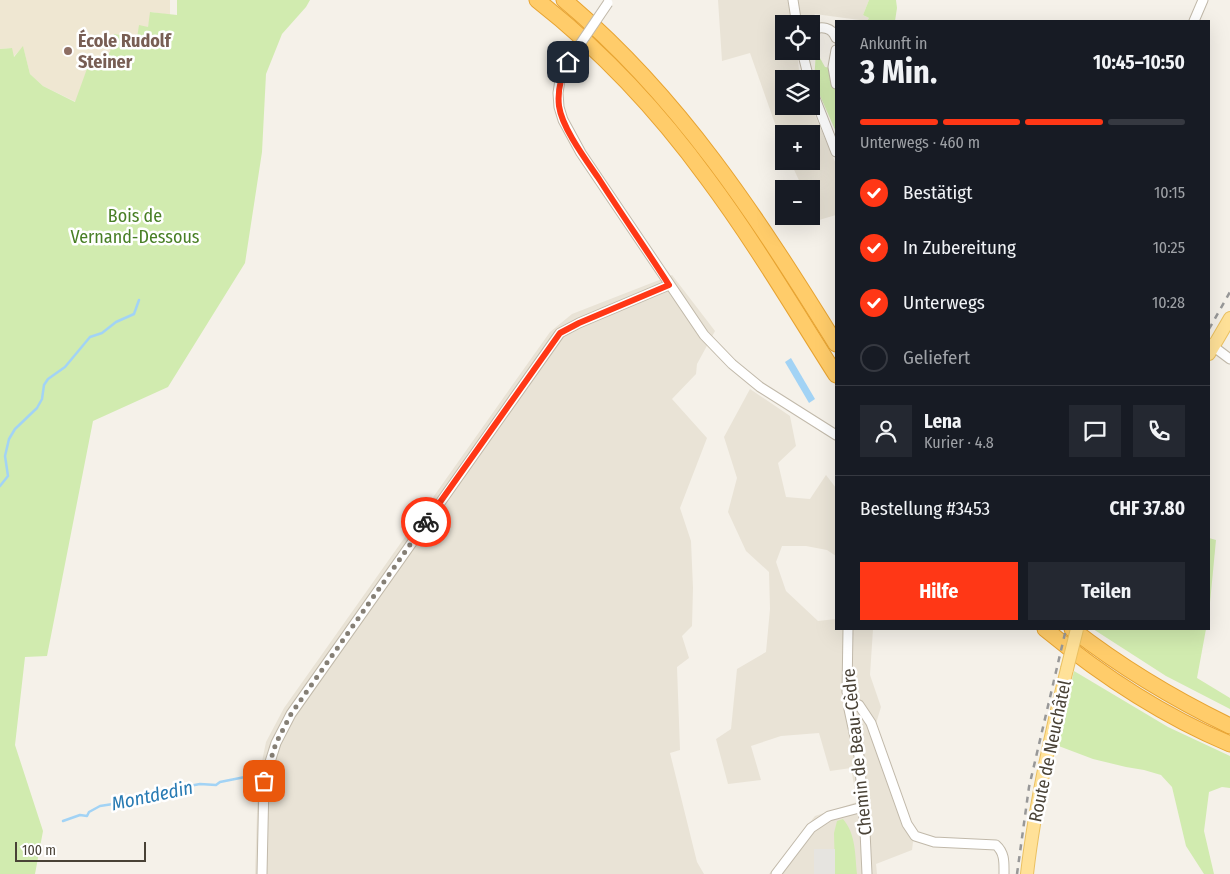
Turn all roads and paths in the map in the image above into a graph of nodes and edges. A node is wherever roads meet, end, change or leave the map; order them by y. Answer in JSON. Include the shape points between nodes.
{"nodes":[{"id":1,"x":537,"y":0,"type":"edge"},
{"id":2,"x":564,"y":0,"type":"edge"},
{"id":3,"x":793,"y":0,"type":"edge"},
{"id":4,"x":1203,"y":0,"type":"edge"},
{"id":5,"x":608,"y":1,"type":"edge"},
{"id":6,"x":795,"y":15,"type":"edge"},
{"id":7,"x":1194,"y":20,"type":"edge"},
{"id":8,"x":820,"y":28,"type":"edge"},
{"id":9,"x":835,"y":36,"type":"edge"},
{"id":10,"x":835,"y":58,"type":"edge"},
{"id":11,"x":835,"y":81,"type":"edge"},
{"id":12,"x":820,"y":111,"type":"edge"},
{"id":13,"x":835,"y":149,"type":"edge"},
{"id":14,"x":669,"y":285,"type":"junction"},
{"id":15,"x":1230,"y":318,"type":"edge"},
{"id":16,"x":835,"y":342,"type":"edge"},
{"id":17,"x":1210,"y":348,"type":"edge"},
{"id":18,"x":1230,"y":359,"type":"edge"},
{"id":19,"x":835,"y":374,"type":"edge"},
{"id":20,"x":835,"y":434,"type":"edge"},
{"id":21,"x":848,"y":630,"type":"edge"},
{"id":22,"x":1046,"y":630,"type":"edge"},
{"id":23,"x":1073,"y":630,"type":"edge"},
{"id":24,"x":1077,"y":630,"type":"edge"},
{"id":25,"x":850,"y":702,"type":"junction"},
{"id":26,"x":1230,"y":726,"type":"edge"},
{"id":27,"x":1230,"y":744,"type":"edge"},
{"id":28,"x":863,"y":807,"type":"junction"},
{"id":29,"x":262,"y":874,"type":"edge"},
{"id":30,"x":776,"y":874,"type":"edge"},
{"id":31,"x":867,"y":874,"type":"edge"},
{"id":32,"x":1004,"y":874,"type":"edge"},
{"id":33,"x":1027,"y":874,"type":"edge"}],
"edges":[{"from":1,"to":19,"type":"highway","via":[[613,68],[678,139],[749,238]]},
{"from":2,"to":16,"type":"highway","via":[[635,67],[701,142],[759,223]]},
{"from":3,"to":6,"type":"street"},
{"from":4,"to":7,"type":"street"},
{"from":5,"to":14,"type":"street","bridge":true,"via":[[568,62],[560,80],[559,107],[581,153]]},
{"from":8,"to":9,"type":"street","via":[[828,28]]},
{"from":10,"to":11,"type":"street"},
{"from":12,"to":13,"type":"street"},
{"from":14,"to":20,"type":"street","via":[[704,335],[732,364],[760,387]]},
{"from":14,"to":29,"type":"street","via":[[560,333],[291,714],[276,743],[264,781]]},
{"from":15,"to":17,"type":"main road"},
{"from":17,"to":18,"type":"street"},
{"from":21,"to":25,"type":"street","name":"Chemin de Beau-Cèdre","via":[[847,692]]},
{"from":22,"to":27,"type":"highway","via":[[1137,695]]},
{"from":23,"to":26,"type":"highway","via":[[1146,681]]},
{"from":24,"to":33,"type":"main road","name":"Route de Neuchâtel","bridge":true,"via":[[1044,765]]},
{"from":25,"to":28,"type":"street","name":"Chemin de Beau-Cèdre"},
{"from":25,"to":32,"type":"street","via":[[859,705],[871,723],[907,824],[915,836],[934,842],[996,845],[1004,857]]},
{"from":28,"to":30,"type":"street","via":[[829,816],[811,828]]},
{"from":28,"to":31,"type":"street","name":"Chemin de Beau-Cèdre"}]}
